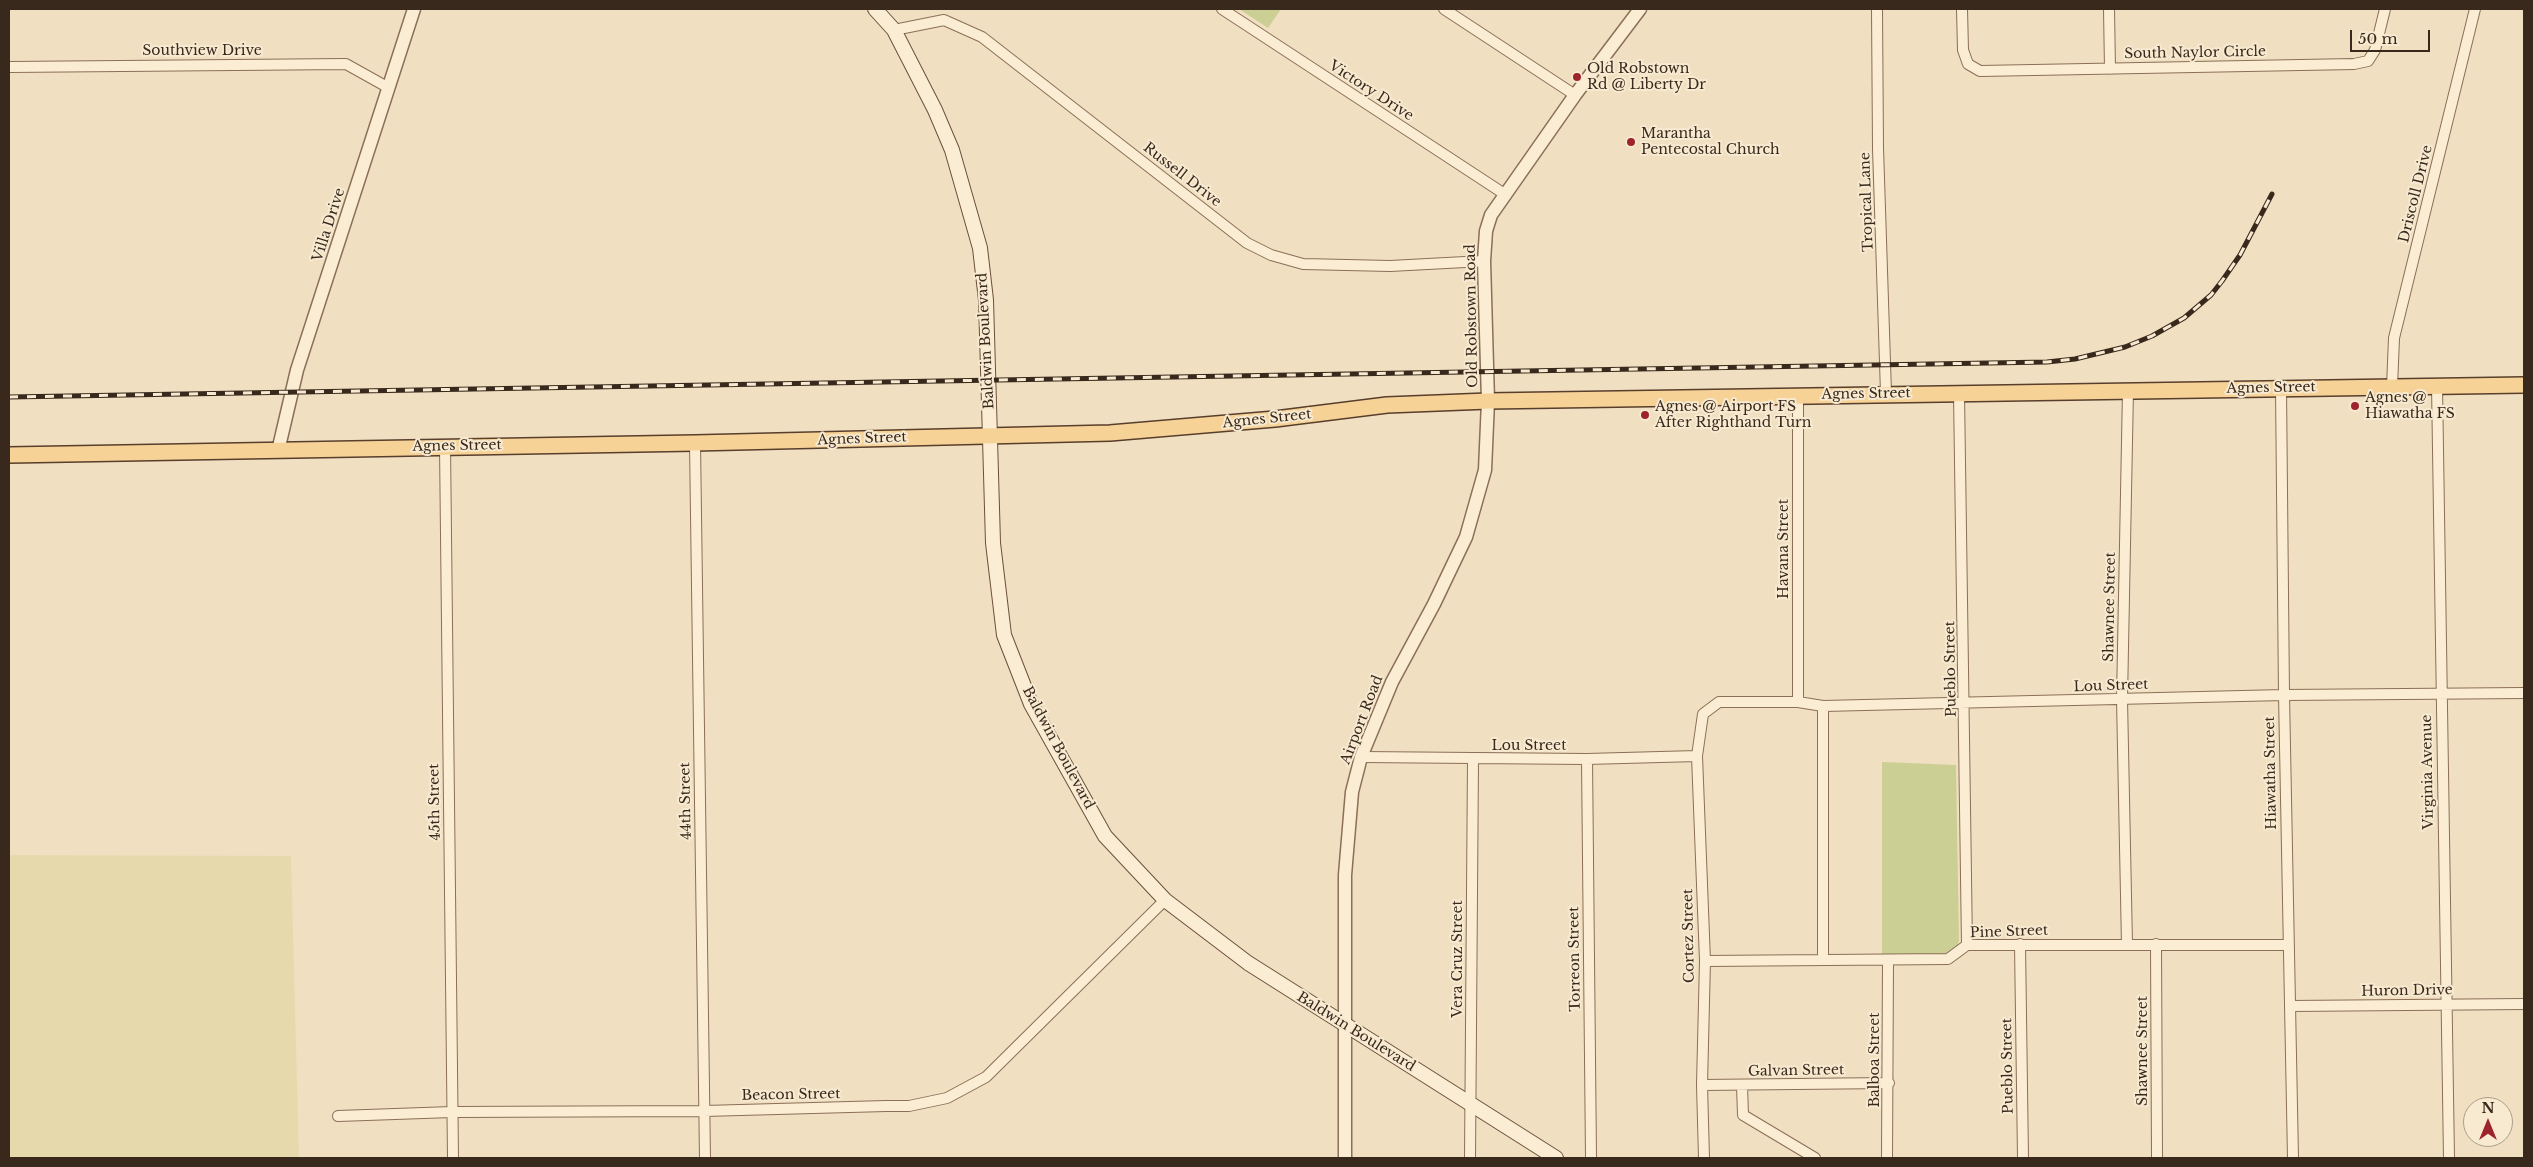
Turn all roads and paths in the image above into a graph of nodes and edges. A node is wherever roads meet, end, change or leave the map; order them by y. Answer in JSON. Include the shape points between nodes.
{"nodes":[{"id":1,"x":414,"y":9,"type":"edge"},
{"id":2,"x":875,"y":9,"type":"edge"},
{"id":3,"x":1222,"y":9,"type":"edge"},
{"id":4,"x":1444,"y":9,"type":"edge"},
{"id":5,"x":1640,"y":9,"type":"edge"},
{"id":6,"x":1877,"y":9,"type":"edge"},
{"id":7,"x":1962,"y":9,"type":"edge"},
{"id":8,"x":2109,"y":9,"type":"edge"},
{"id":9,"x":2385,"y":9,"type":"edge"},
{"id":10,"x":2475,"y":9,"type":"edge"},
{"id":11,"x":894,"y":30,"type":"junction"},
{"id":12,"x":9,"y":67,"type":"edge"},
{"id":13,"x":2110,"y":69,"type":"junction"},
{"id":14,"x":389,"y":88,"type":"junction"},
{"id":15,"x":1575,"y":95,"type":"junction"},
{"id":16,"x":1506,"y":195,"type":"junction"},
{"id":17,"x":1484,"y":261,"type":"junction"},
{"id":18,"x":2437,"y":385,"type":"junction"},
{"id":19,"x":2524,"y":385,"type":"edge"},
{"id":20,"x":2392,"y":387,"type":"junction"},
{"id":21,"x":2281,"y":388,"type":"junction"},
{"id":22,"x":2128,"y":390,"type":"junction"},
{"id":23,"x":1959,"y":393,"type":"junction"},
{"id":24,"x":1886,"y":394,"type":"junction"},
{"id":25,"x":1798,"y":396,"type":"junction"},
{"id":26,"x":1488,"y":402,"type":"junction"},
{"id":27,"x":989,"y":435,"type":"junction"},
{"id":28,"x":695,"y":443,"type":"junction"},
{"id":29,"x":445,"y":446,"type":"junction"},
{"id":30,"x":278,"y":451,"type":"junction"},
{"id":31,"x":9,"y":455,"type":"edge"},
{"id":32,"x":2524,"y":693,"type":"edge"},
{"id":33,"x":2284,"y":695,"type":"junction"},
{"id":34,"x":2440,"y":695,"type":"junction"},
{"id":35,"x":2122,"y":699,"type":"junction"},
{"id":36,"x":1798,"y":702,"type":"junction"},
{"id":37,"x":1965,"y":704,"type":"junction"},
{"id":38,"x":1822,"y":706,"type":"junction"},
{"id":39,"x":1703,"y":714,"type":"joint"},
{"id":40,"x":1697,"y":756,"type":"junction"},
{"id":41,"x":1361,"y":757,"type":"junction"},
{"id":42,"x":1587,"y":759,"type":"junction"},
{"id":43,"x":1473,"y":760,"type":"junction"},
{"id":44,"x":1165,"y":900,"type":"junction"},
{"id":45,"x":2020,"y":944,"type":"junction"},
{"id":46,"x":2156,"y":944,"type":"junction"},
{"id":47,"x":1967,"y":945,"type":"junction"},
{"id":48,"x":2127,"y":945,"type":"junction"},
{"id":49,"x":2288,"y":945,"type":"junction"},
{"id":50,"x":1823,"y":960,"type":"junction"},
{"id":51,"x":1705,"y":961,"type":"junction"},
{"id":52,"x":1888,"y":961,"type":"junction"},
{"id":53,"x":2447,"y":1004,"type":"junction"},
{"id":54,"x":2524,"y":1004,"type":"edge"},
{"id":55,"x":2290,"y":1006,"type":"junction"},
{"id":56,"x":1345,"y":1024,"type":"junction"},
{"id":57,"x":1889,"y":1083,"type":"junction"},
{"id":58,"x":1702,"y":1085,"type":"junction"},
{"id":59,"x":1742,"y":1085,"type":"junction"},
{"id":60,"x":1470,"y":1104,"type":"junction"},
{"id":61,"x":704,"y":1111,"type":"junction"},
{"id":62,"x":452,"y":1112,"type":"junction"},
{"id":63,"x":338,"y":1116,"type":"dead end"},
{"id":64,"x":453,"y":1158,"type":"edge"},
{"id":65,"x":705,"y":1158,"type":"edge"},
{"id":66,"x":1345,"y":1158,"type":"edge"},
{"id":67,"x":1470,"y":1158,"type":"edge"},
{"id":68,"x":1556,"y":1158,"type":"edge"},
{"id":69,"x":1591,"y":1158,"type":"edge"},
{"id":70,"x":1704,"y":1158,"type":"edge"},
{"id":71,"x":1815,"y":1158,"type":"edge"},
{"id":72,"x":1888,"y":1158,"type":"edge"},
{"id":73,"x":2023,"y":1158,"type":"edge"},
{"id":74,"x":2158,"y":1158,"type":"edge"},
{"id":75,"x":2293,"y":1158,"type":"edge"},
{"id":76,"x":2449,"y":1158,"type":"edge"}],
"edges":[{"from":1,"to":14,"type":"street","name":"Villa Drive"},
{"from":2,"to":11,"type":"main road","name":"Baldwin Boulevard"},
{"from":3,"to":16,"type":"street","name":"Victory Drive"},
{"from":4,"to":15,"type":"street"},
{"from":5,"to":15,"type":"street","name":"Old Robstown Road"},
{"from":6,"to":24,"type":"street","name":"Tropical Lane"},
{"from":7,"to":13,"type":"street","name":"South Naylor Circle","via":[[1963,50],[1968,64],[1980,71]]},
{"from":8,"to":13,"type":"street"},
{"from":9,"to":13,"type":"street","name":"South Naylor Circle","via":[[2375,50],[2368,61],[2354,64]]},
{"from":10,"to":20,"type":"street","name":"Driscoll Drive","via":[[2394,338]]},
{"from":11,"to":17,"type":"street","name":"Russell Drive","via":[[944,20],[982,37],[1247,243],[1271,255],[1302,264],[1390,266]]},
{"from":11,"to":27,"type":"main road","name":"Baldwin Boulevard","via":[[952,150],[980,248],[986,300]]},
{"from":12,"to":14,"type":"street","name":"Southview Drive","via":[[346,64]]},
{"from":14,"to":30,"type":"street","name":"Villa Drive","via":[[297,370]]},
{"from":15,"to":16,"type":"street","name":"Old Robstown Road"},
{"from":16,"to":17,"type":"street","name":"Old Robstown Road","via":[[1491,215],[1486,231]]},
{"from":17,"to":26,"type":"street","name":"Old Robstown Road"},
{"from":18,"to":19,"type":"main road","name":"Agnes Street"},
{"from":18,"to":20,"type":"main road","name":"Agnes Street"},
{"from":18,"to":34,"type":"street","name":"Virginia Avenue"},
{"from":20,"to":21,"type":"main road","name":"Agnes Street"},
{"from":21,"to":22,"type":"main road","name":"Agnes Street"},
{"from":21,"to":33,"type":"street","name":"Hiawatha Street"},
{"from":22,"to":23,"type":"main road","name":"Agnes Street"},
{"from":22,"to":35,"type":"street","name":"Shawnee Street"},
{"from":23,"to":24,"type":"main road","name":"Agnes Street"},
{"from":23,"to":37,"type":"street","name":"Pueblo Street"},
{"from":24,"to":25,"type":"main road","name":"Agnes Street"},
{"from":25,"to":26,"type":"main road","name":"Agnes Street"},
{"from":25,"to":36,"type":"street","name":"Havana Street"},
{"from":26,"to":27,"type":"main road","name":"Agnes Street","via":[[1387,405],[1275,419],[1110,433]]},
{"from":26,"to":41,"type":"street","name":"Airport Road","via":[[1485,470],[1466,537],[1392,682]]},
{"from":27,"to":28,"type":"main road","name":"Agnes Street"},
{"from":27,"to":44,"type":"main road","name":"Baldwin Boulevard","via":[[993,542],[1004,635],[1031,704],[1105,836]]},
{"from":28,"to":29,"type":"main road","name":"Agnes Street"},
{"from":28,"to":61,"type":"street","name":"44th Street"},
{"from":29,"to":30,"type":"main road","name":"Agnes Street"},
{"from":29,"to":62,"type":"street","name":"45th Street"},
{"from":30,"to":31,"type":"main road","name":"Agnes Street"},
{"from":32,"to":34,"type":"street","name":"Lou Street"},
{"from":33,"to":34,"type":"street","name":"Lou Street"},
{"from":33,"to":35,"type":"street","name":"Lou Street"},
{"from":33,"to":49,"type":"street","name":"Hiawatha Street"},
{"from":34,"to":53,"type":"street","name":"Virginia Avenue"},
{"from":35,"to":37,"type":"street","name":"Lou Street"},
{"from":35,"to":48,"type":"street","name":"Shawnee Street"},
{"from":36,"to":38,"type":"street","name":"Lou Street"},
{"from":36,"to":39,"type":"street","name":"Lou Street","via":[[1719,702]]},
{"from":37,"to":38,"type":"street","name":"Lou Street"},
{"from":37,"to":47,"type":"street","name":"Pueblo Street"},
{"from":38,"to":50,"type":"street"},
{"from":39,"to":40,"type":"street","name":"Cortez Street"},
{"from":40,"to":42,"type":"street","name":"Lou Street"},
{"from":40,"to":51,"type":"street","name":"Cortez Street"},
{"from":41,"to":43,"type":"street","name":"Lou Street"},
{"from":41,"to":56,"type":"street","name":"Airport Road","via":[[1352,792],[1344,875]]},
{"from":42,"to":43,"type":"street","name":"Lou Street"},
{"from":42,"to":69,"type":"street","name":"Torreon Street"},
{"from":43,"to":60,"type":"street","name":"Vera Cruz Street"},
{"from":44,"to":56,"type":"main road","name":"Baldwin Boulevard","via":[[1248,963]]},
{"from":44,"to":61,"type":"street","name":"Beacon Street","via":[[986,1077],[947,1098],[909,1106]]},
{"from":45,"to":47,"type":"street","name":"Pine Street"},
{"from":45,"to":48,"type":"street","name":"Pine Street"},
{"from":45,"to":73,"type":"street","name":"Pueblo Street"},
{"from":46,"to":48,"type":"street","name":"Pine Street"},
{"from":46,"to":49,"type":"street","name":"Pine Street"},
{"from":46,"to":74,"type":"street","name":"Shawnee Street"},
{"from":47,"to":52,"type":"street","name":"Pine Street","via":[[1948,959]]},
{"from":49,"to":55,"type":"street","name":"Hiawatha Street"},
{"from":50,"to":51,"type":"street","name":"Pine Street"},
{"from":50,"to":52,"type":"street","name":"Pine Street"},
{"from":51,"to":58,"type":"street","name":"Cortez Street"},
{"from":52,"to":57,"type":"street","name":"Balboa Street"},
{"from":53,"to":54,"type":"street","name":"Huron Drive"},
{"from":53,"to":55,"type":"street","name":"Huron Drive"},
{"from":53,"to":76,"type":"street","name":"Virginia Avenue"},
{"from":55,"to":75,"type":"street","name":"Hiawatha Street"},
{"from":56,"to":60,"type":"main road","name":"Baldwin Boulevard"},
{"from":56,"to":66,"type":"street","name":"Airport Road"},
{"from":57,"to":59,"type":"street","name":"Galvan Street"},
{"from":57,"to":72,"type":"street","name":"Balboa Street"},
{"from":58,"to":59,"type":"street","name":"Galvan Street"},
{"from":58,"to":70,"type":"street","name":"Cortez Street"},
{"from":59,"to":71,"type":"street","via":[[1743,1115]]},
{"from":60,"to":67,"type":"street","name":"Vera Cruz Street"},
{"from":60,"to":68,"type":"main road","name":"Baldwin Boulevard"},
{"from":61,"to":62,"type":"street","name":"Beacon Street"},
{"from":61,"to":65,"type":"street","name":"44th Street"},
{"from":62,"to":63,"type":"street","name":"Beacon Street"},
{"from":62,"to":64,"type":"street","name":"45th Street"}]}
